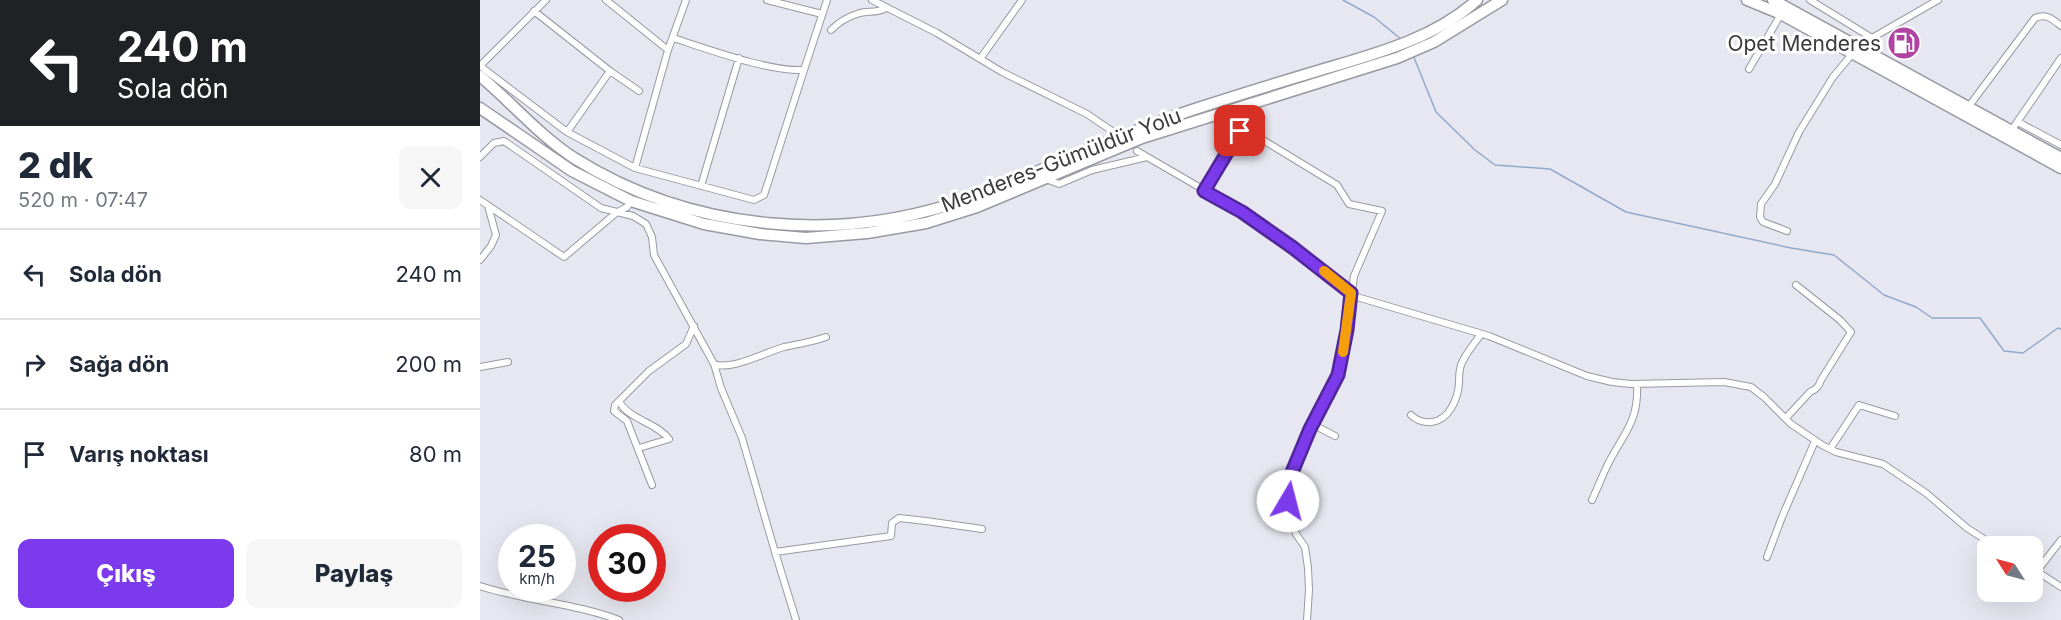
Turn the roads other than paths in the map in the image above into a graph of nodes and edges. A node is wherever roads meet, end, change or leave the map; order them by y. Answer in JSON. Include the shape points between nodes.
{"nodes":[{"id":1,"x":546,"y":0,"type":"edge"},
{"id":2,"x":606,"y":0,"type":"edge"},
{"id":3,"x":686,"y":0,"type":"edge"},
{"id":4,"x":767,"y":0,"type":"edge"},
{"id":5,"x":827,"y":0,"type":"edge"},
{"id":6,"x":872,"y":0,"type":"edge"},
{"id":7,"x":1022,"y":0,"type":"edge"},
{"id":8,"x":1478,"y":0,"type":"edge"},
{"id":9,"x":1502,"y":0,"type":"edge"},
{"id":10,"x":1746,"y":0,"type":"edge"},
{"id":11,"x":1773,"y":0,"type":"edge"},
{"id":12,"x":1810,"y":0,"type":"edge"},
{"id":13,"x":1938,"y":0,"type":"edge"},
{"id":14,"x":886,"y":8,"type":"junction"},
{"id":15,"x":534,"y":11,"type":"junction"},
{"id":16,"x":822,"y":14,"type":"junction"},
{"id":17,"x":1781,"y":14,"type":"junction"},
{"id":18,"x":2061,"y":26,"type":"edge"},
{"id":19,"x":831,"y":30,"type":"dead end"},
{"id":20,"x":673,"y":38,"type":"junction"},
{"id":21,"x":1430,"y":38,"type":"junction"},
{"id":22,"x":1872,"y":38,"type":"junction"},
{"id":23,"x":1864,"y":49,"type":"junction"},
{"id":24,"x":668,"y":50,"type":"junction"},
{"id":25,"x":1853,"y":53,"type":"junction"},
{"id":26,"x":739,"y":58,"type":"junction"},
{"id":27,"x":2061,"y":58,"type":"edge"},
{"id":28,"x":980,"y":59,"type":"junction"},
{"id":29,"x":1749,"y":69,"type":"dead end"},
{"id":30,"x":804,"y":70,"type":"junction"},
{"id":31,"x":610,"y":71,"type":"junction"},
{"id":32,"x":480,"y":76,"type":"edge"},
{"id":33,"x":639,"y":91,"type":"dead end"},
{"id":34,"x":1969,"y":106,"type":"junction"},
{"id":35,"x":480,"y":108,"type":"edge"},
{"id":36,"x":2018,"y":122,"type":"junction"},
{"id":37,"x":1112,"y":131,"type":"dead end"},
{"id":38,"x":2011,"y":131,"type":"junction"},
{"id":39,"x":567,"y":132,"type":"junction"},
{"id":40,"x":2061,"y":145,"type":"edge"},
{"id":41,"x":1137,"y":151,"type":"dead end"},
{"id":42,"x":480,"y":157,"type":"edge"},
{"id":43,"x":1147,"y":157,"type":"junction"},
{"id":44,"x":2061,"y":158,"type":"edge"},
{"id":45,"x":635,"y":168,"type":"junction"},
{"id":46,"x":2061,"y":168,"type":"edge"},
{"id":47,"x":1046,"y":178,"type":"junction"},
{"id":48,"x":701,"y":186,"type":"junction"},
{"id":49,"x":1204,"y":191,"type":"junction"},
{"id":50,"x":480,"y":200,"type":"edge"},
{"id":51,"x":632,"y":201,"type":"junction"},
{"id":52,"x":488,"y":206,"type":"junction"},
{"id":53,"x":616,"y":213,"type":"junction"},
{"id":54,"x":1787,"y":231,"type":"dead end"},
{"id":55,"x":480,"y":260,"type":"edge"},
{"id":56,"x":1797,"y":285,"type":"dead end"},
{"id":57,"x":1351,"y":293,"type":"junction"},
{"id":58,"x":694,"y":326,"type":"junction"},
{"id":59,"x":1482,"y":334,"type":"junction"},
{"id":60,"x":826,"y":337,"type":"dead end"},
{"id":61,"x":508,"y":362,"type":"dead end"},
{"id":62,"x":714,"y":364,"type":"junction"},
{"id":63,"x":480,"y":367,"type":"edge"},
{"id":64,"x":1637,"y":384,"type":"junction"},
{"id":65,"x":619,"y":401,"type":"junction"},
{"id":66,"x":1411,"y":415,"type":"dead end"},
{"id":67,"x":1895,"y":416,"type":"dead end"},
{"id":68,"x":1786,"y":418,"type":"junction"},
{"id":69,"x":1312,"y":424,"type":"junction"},
{"id":70,"x":1335,"y":436,"type":"dead end"},
{"id":71,"x":1815,"y":441,"type":"junction"},
{"id":72,"x":639,"y":448,"type":"junction"},
{"id":73,"x":1830,"y":449,"type":"junction"},
{"id":74,"x":652,"y":485,"type":"dead end"},
{"id":75,"x":1592,"y":500,"type":"dead end"},
{"id":76,"x":982,"y":529,"type":"dead end"},
{"id":77,"x":1979,"y":536,"type":"edge"},
{"id":78,"x":2061,"y":540,"type":"edge"},
{"id":79,"x":775,"y":552,"type":"junction"},
{"id":80,"x":1767,"y":557,"type":"dead end"},
{"id":81,"x":2043,"y":560,"type":"edge"},
{"id":82,"x":2043,"y":575,"type":"edge"},
{"id":83,"x":480,"y":586,"type":"edge"},
{"id":84,"x":2061,"y":587,"type":"edge"},
{"id":85,"x":619,"y":620,"type":"edge"},
{"id":86,"x":795,"y":620,"type":"edge"},
{"id":87,"x":1307,"y":620,"type":"edge"}],
"edges":[{"from":1,"to":15,"type":"street"},
{"from":2,"to":24,"type":"street"},
{"from":3,"to":20,"type":"street"},
{"from":4,"to":16,"type":"street"},
{"from":5,"to":16,"type":"street"},
{"from":6,"to":14,"type":"street"},
{"from":7,"to":28,"type":"street"},
{"from":8,"to":21,"type":"main road"},
{"from":9,"to":21,"type":"main road"},
{"from":10,"to":17,"type":"main road"},
{"from":11,"to":23,"type":"main road"},
{"from":12,"to":22,"type":"street"},
{"from":13,"to":22,"type":"street"},
{"from":14,"to":19,"type":"street","via":[[858,13]]},
{"from":14,"to":28,"type":"street"},
{"from":15,"to":31,"type":"street"},
{"from":15,"to":39,"type":"street","via":[[480,66]]},
{"from":16,"to":30,"type":"street"},
{"from":17,"to":25,"type":"main road"},
{"from":17,"to":29,"type":"street"},
{"from":18,"to":34,"type":"street","via":[[2049,17],[2034,18]]},
{"from":20,"to":24,"type":"street"},
{"from":20,"to":26,"type":"street"},
{"from":21,"to":32,"type":"main road","name":"Menderes-Gümüldür Yolu","via":[[1168,118],[972,198],[929,211],[834,226],[783,226],[736,219],[648,195],[567,153]]},
{"from":21,"to":47,"type":"main road","name":"Menderes-Gümüldür Yolu","via":[[1397,58],[1142,138]]},
{"from":22,"to":23,"type":"street"},
{"from":23,"to":34,"type":"main road"},
{"from":24,"to":45,"type":"street"},
{"from":25,"to":46,"type":"main road"},
{"from":25,"to":54,"type":"street","via":[[1799,132],[1775,184],[1761,204],[1763,222]]},
{"from":26,"to":30,"type":"street","via":[[782,69]]},
{"from":26,"to":48,"type":"street"},
{"from":27,"to":36,"type":"street"},
{"from":28,"to":37,"type":"street"},
{"from":30,"to":48,"type":"street","via":[[764,195],[754,200]]},
{"from":31,"to":33,"type":"street"},
{"from":31,"to":39,"type":"street"},
{"from":34,"to":38,"type":"main road"},
{"from":35,"to":51,"type":"main road","name":"Menderes-Gümüldür Yolu","via":[[572,171]]},
{"from":36,"to":38,"type":"street"},
{"from":36,"to":40,"type":"street"},
{"from":38,"to":44,"type":"main road"},
{"from":39,"to":45,"type":"street"},
{"from":41,"to":43,"type":"street"},
{"from":42,"to":53,"type":"street","via":[[494,143],[504,141],[578,193]]},
{"from":43,"to":47,"type":"street","via":[[1092,170],[1059,184]]},
{"from":43,"to":49,"type":"street"},
{"from":45,"to":48,"type":"street"},
{"from":47,"to":51,"type":"main road","name":"Menderes-Gümüldür Yolu","via":[[926,223],[806,238],[704,224]]},
{"from":49,"to":57,"type":"street","via":[[1284,241]]},
{"from":49,"to":57,"type":"street","via":[[1235,137],[1245,129],[1337,185],[1349,204],[1382,210],[1354,276]]},
{"from":50,"to":52,"type":"street"},
{"from":51,"to":53,"type":"street"},
{"from":52,"to":53,"type":"street","via":[[564,257]]},
{"from":52,"to":55,"type":"street","via":[[496,235]]},
{"from":53,"to":58,"type":"street","via":[[633,216],[646,224],[654,255]]},
{"from":56,"to":68,"type":"street","via":[[1851,332],[1816,390]]},
{"from":57,"to":59,"type":"street"},
{"from":57,"to":69,"type":"street","via":[[1338,375]]},
{"from":58,"to":62,"type":"street"},
{"from":58,"to":65,"type":"street","via":[[686,344]]},
{"from":59,"to":64,"type":"street","via":[[1587,376]]},
{"from":59,"to":66,"type":"street","via":[[1460,367],[1455,400],[1445,417],[1426,423]]},
{"from":60,"to":62,"type":"street","via":[[731,365]]},
{"from":61,"to":63,"type":"street"},
{"from":62,"to":79,"type":"street","via":[[742,438]]},
{"from":64,"to":68,"type":"street","via":[[1740,384],[1764,396]]},
{"from":64,"to":75,"type":"street","via":[[1634,419]]},
{"from":65,"to":72,"type":"street","via":[[614,411],[627,422]]},
{"from":65,"to":72,"type":"street","via":[[627,412],[664,432],[669,439]]},
{"from":67,"to":73,"type":"street","via":[[1859,405]]},
{"from":68,"to":71,"type":"street"},
{"from":69,"to":70,"type":"street"},
{"from":69,"to":87,"type":"street","via":[[1290,477],[1288,501],[1296,534],[1305,547]]},
{"from":71,"to":73,"type":"street"},
{"from":71,"to":80,"type":"street"},
{"from":72,"to":74,"type":"street"},
{"from":73,"to":77,"type":"street","via":[[1883,464]]},
{"from":76,"to":79,"type":"street","via":[[899,518],[892,523],[891,536]]},
{"from":78,"to":81,"type":"street"},
{"from":79,"to":86,"type":"street"},
{"from":82,"to":84,"type":"street"},
{"from":83,"to":85,"type":"street"}]}
